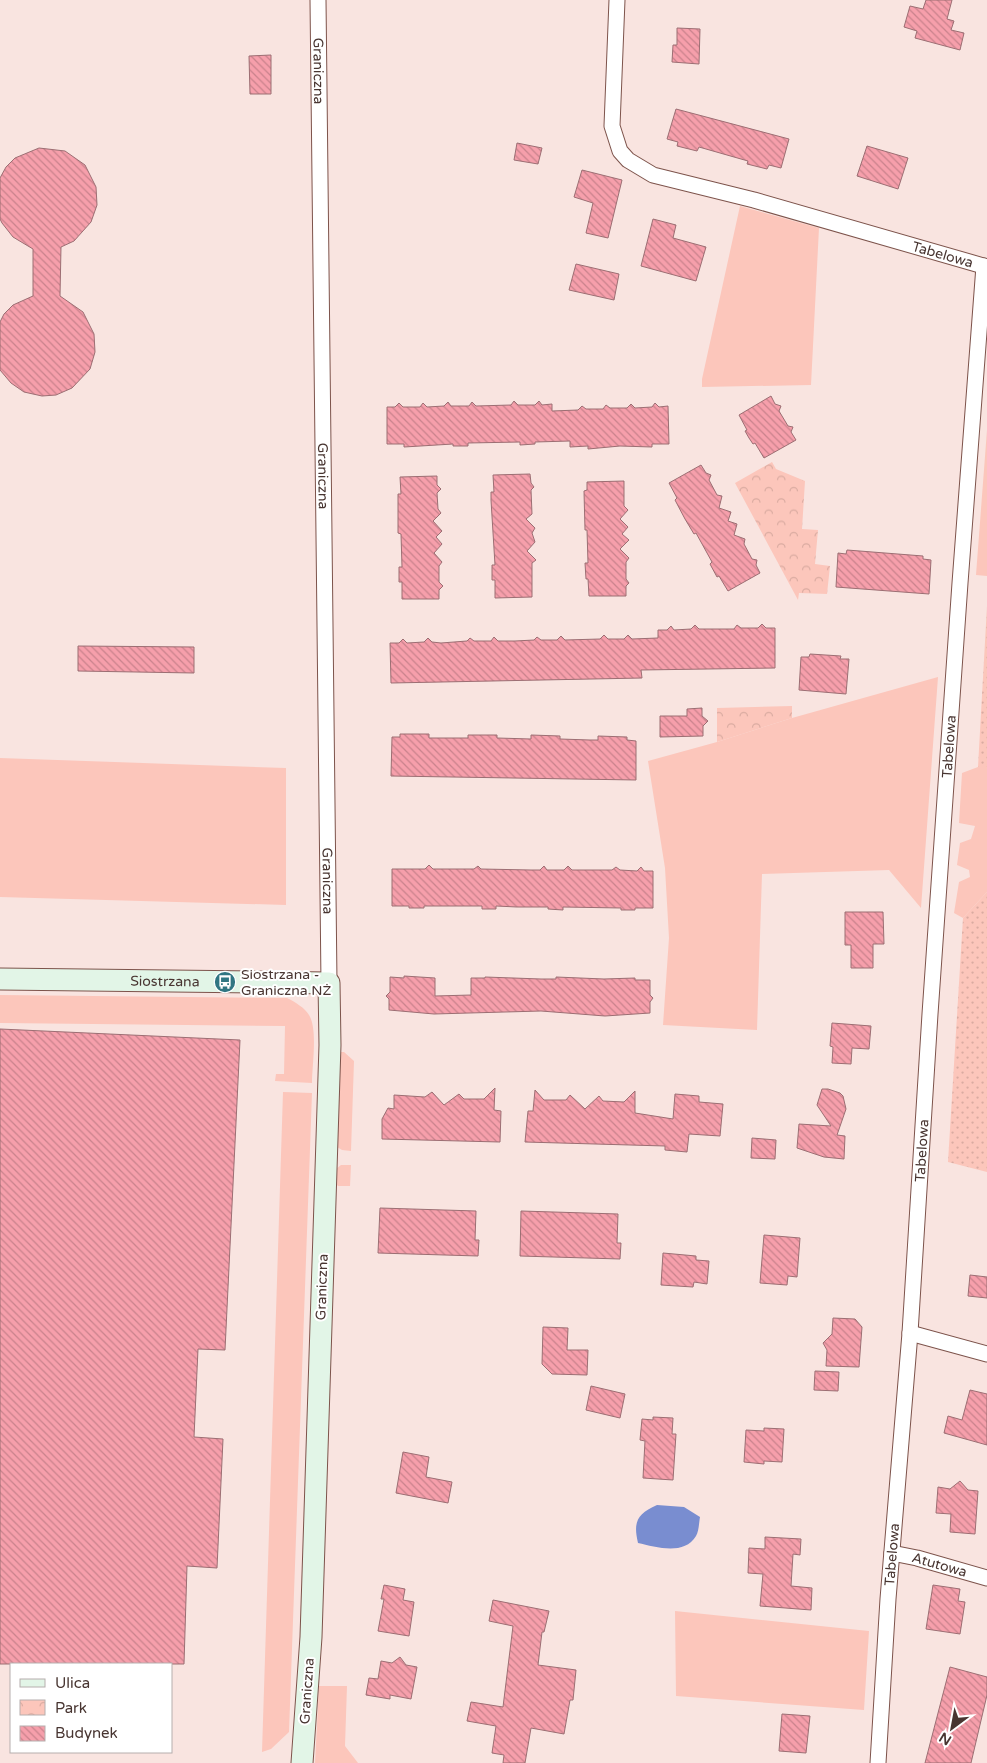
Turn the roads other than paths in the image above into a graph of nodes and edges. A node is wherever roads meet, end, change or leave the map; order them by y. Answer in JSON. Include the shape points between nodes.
{"nodes":[{"id":1,"x":318,"y":0,"type":"edge"},
{"id":2,"x":618,"y":0,"type":"edge"},
{"id":3,"x":986,"y":266,"type":"edge"},
{"id":4,"x":0,"y":979,"type":"edge"},
{"id":5,"x":329,"y":983,"type":"junction"},
{"id":6,"x":910,"y":1333,"type":"junction"},
{"id":7,"x":987,"y":1354,"type":"edge"},
{"id":8,"x":892,"y":1553,"type":"junction"},
{"id":9,"x":987,"y":1578,"type":"edge"},
{"id":10,"x":302,"y":1763,"type":"edge"},
{"id":11,"x":878,"y":1763,"type":"edge"}],
"edges":[{"from":1,"to":5,"type":"street","name":"Graniczna"},
{"from":2,"to":3,"type":"street","name":"Tabelowa","via":[[612,126],[620,151],[628,160],[654,175]]},
{"from":3,"to":6,"type":"street","name":"Tabelowa","via":[[931,995]]},
{"from":4,"to":5,"type":"street","name":"Siostrzana"},
{"from":5,"to":10,"type":"street","name":"Graniczna","via":[[330,1045],[311,1627]]},
{"from":6,"to":7,"type":"street"},
{"from":6,"to":8,"type":"street","name":"Tabelowa"},
{"from":8,"to":9,"type":"street","name":"Atutowa"},
{"from":8,"to":11,"type":"street","name":"Tabelowa"}]}
